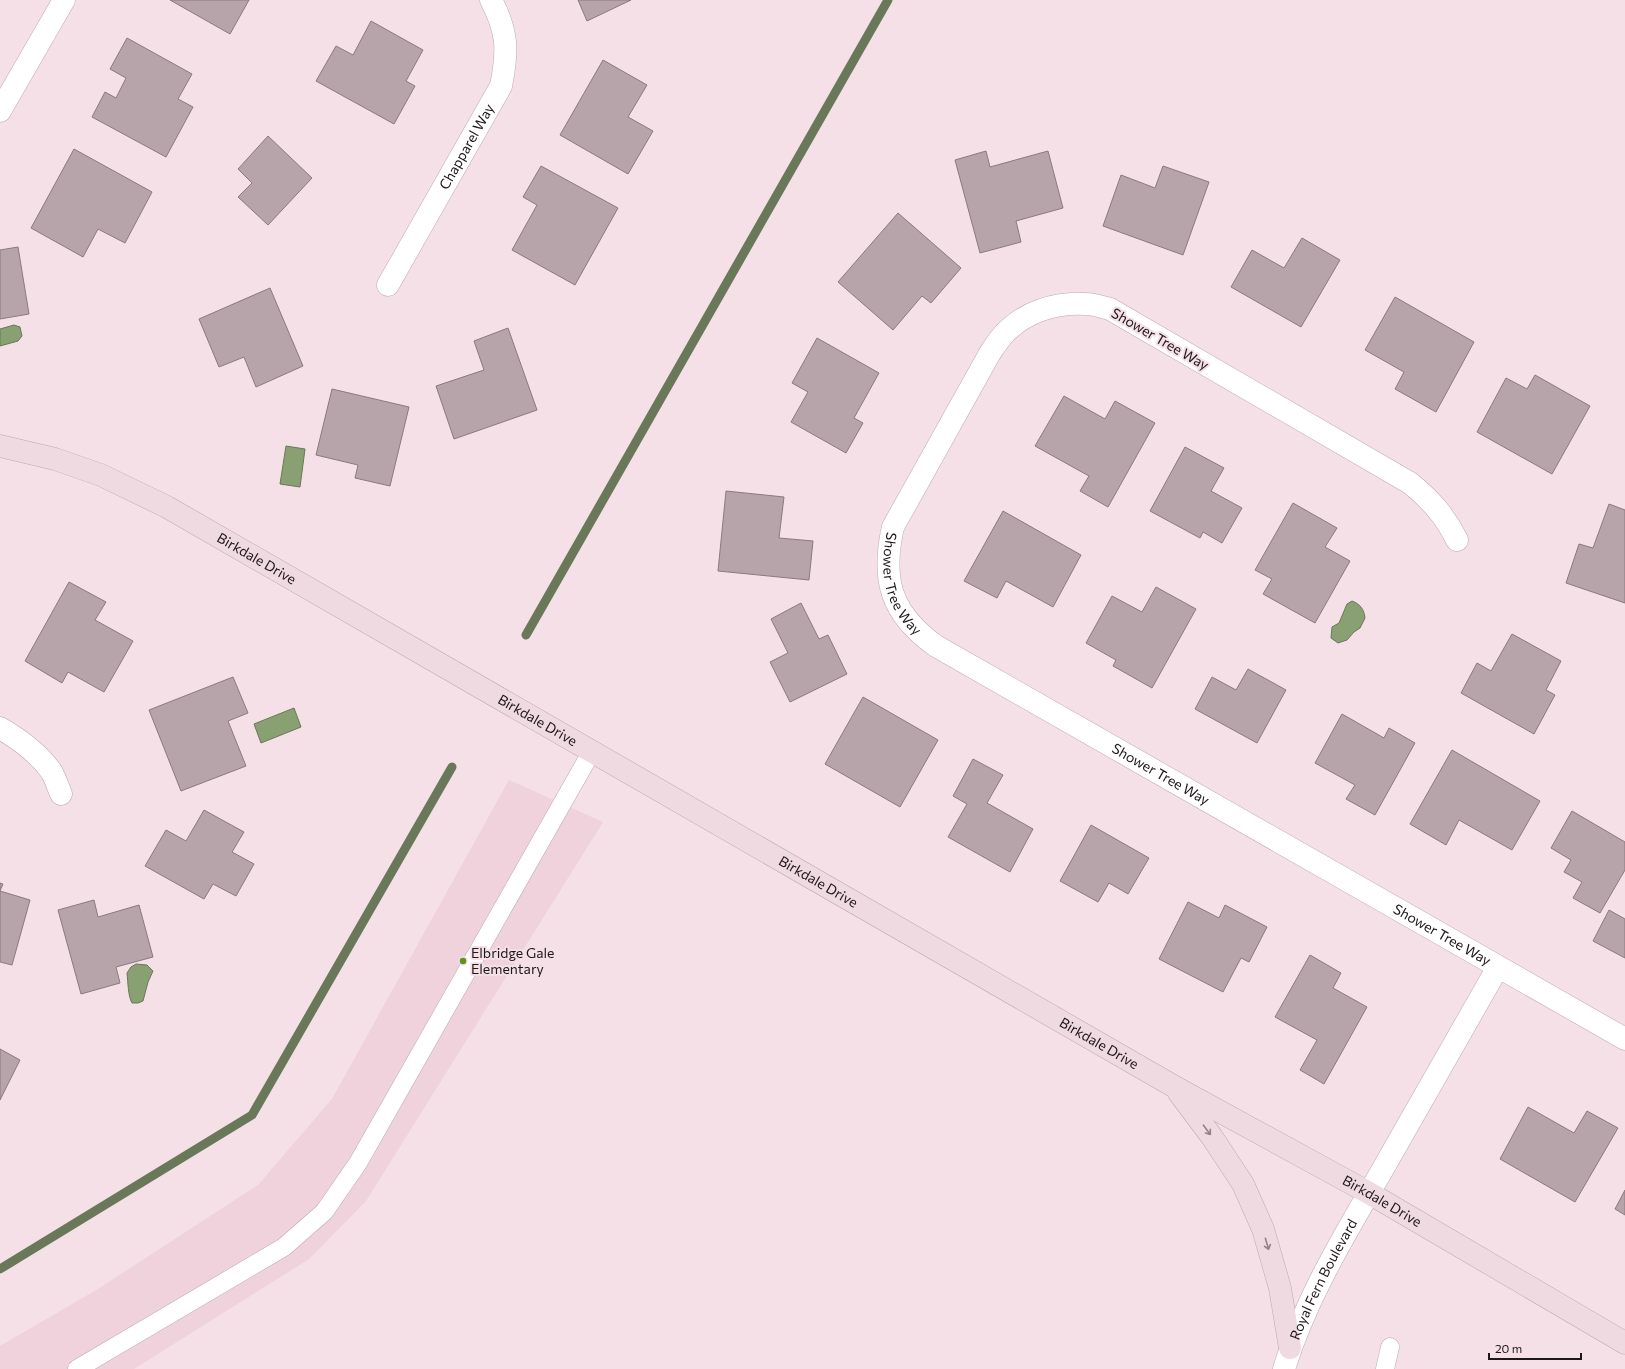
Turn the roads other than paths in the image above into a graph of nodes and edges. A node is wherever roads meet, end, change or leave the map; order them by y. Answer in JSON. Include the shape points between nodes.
{"nodes":[{"id":1,"x":64,"y":0,"type":"edge"},
{"id":2,"x":491,"y":0,"type":"edge"},
{"id":3,"x":0,"y":111,"type":"edge"},
{"id":4,"x":388,"y":285,"type":"dead end"},
{"id":5,"x":0,"y":446,"type":"edge"},
{"id":6,"x":1457,"y":540,"type":"dead end"},
{"id":7,"x":0,"y":728,"type":"edge"},
{"id":8,"x":592,"y":752,"type":"junction"},
{"id":9,"x":61,"y":794,"type":"dead end"},
{"id":10,"x":1498,"y":967,"type":"junction"},
{"id":11,"x":1625,"y":1039,"type":"edge"},
{"id":12,"x":1175,"y":1087,"type":"junction"},
{"id":13,"x":1369,"y":1193,"type":"junction"},
{"id":14,"x":1625,"y":1343,"type":"edge"},
{"id":15,"x":1390,"y":1347,"type":"dead end"},
{"id":16,"x":1290,"y":1348,"type":"junction"},
{"id":17,"x":77,"y":1369,"type":"edge"},
{"id":18,"x":1284,"y":1369,"type":"edge"},
{"id":19,"x":1385,"y":1369,"type":"edge"}],
"edges":[{"from":1,"to":3,"type":"street"},
{"from":2,"to":4,"type":"street","name":"Chapparel Way","via":[[500,17],[506,40],[506,63],[500,86]]},
{"from":5,"to":8,"type":"street","name":"Birkdale Drive","via":[[55,459],[101,475],[167,507]]},
{"from":6,"to":10,"type":"street","name":"Shower Tree Way","via":[[1440,512],[1427,497],[1410,484],[1110,309],[1087,304],[1064,304],[1042,309],[1021,320],[1003,335],[990,353],[892,527],[887,573],[893,596],[904,616],[919,634],[936,646]]},
{"from":7,"to":9,"type":"street","via":[[38,756],[52,772]]},
{"from":8,"to":12,"type":"street","name":"Birkdale Drive"},
{"from":8,"to":17,"type":"lane","via":[[358,1163],[324,1212],[284,1247]]},
{"from":10,"to":11,"type":"street","name":"Shower Tree Way"},
{"from":10,"to":13,"type":"street","name":"Shower Tree Way"},
{"from":12,"to":13,"type":"street","name":"Birkdale Drive"},
{"from":12,"to":16,"type":"street","one_way":true,"via":[[1212,1137],[1246,1190],[1263,1229],[1280,1288]]},
{"from":13,"to":14,"type":"street","name":"Birkdale Drive"},
{"from":13,"to":16,"type":"street","name":"Royal Fern Boulevard","via":[[1315,1291]]},
{"from":15,"to":19,"type":"lane"},
{"from":16,"to":18,"type":"street","name":"Royal Fern Boulevard"}]}
